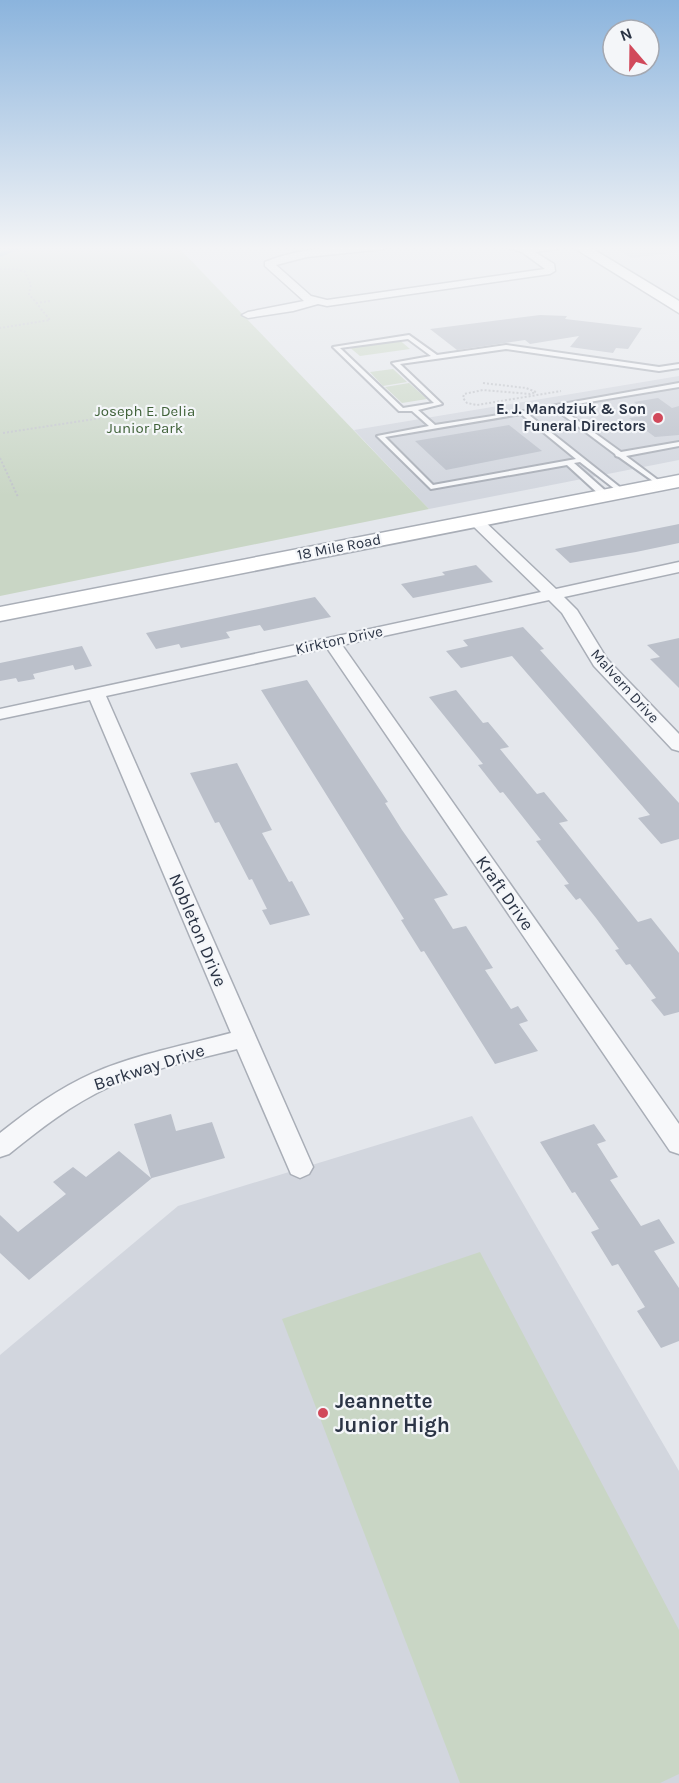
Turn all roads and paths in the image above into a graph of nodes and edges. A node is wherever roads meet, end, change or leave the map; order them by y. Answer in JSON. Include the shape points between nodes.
{"nodes":[{"id":1,"x":436,"y":357,"type":"junction"},
{"id":2,"x":679,"y":358,"type":"edge"},
{"id":3,"x":639,"y":365,"type":"junction"},
{"id":4,"x":679,"y":366,"type":"edge"},
{"id":5,"x":483,"y":382,"type":"dead end"},
{"id":6,"x":679,"y":386,"type":"edge"},
{"id":7,"x":562,"y":391,"type":"dead end"},
{"id":8,"x":413,"y":409,"type":"junction"},
{"id":9,"x":101,"y":418,"type":"dead end"},
{"id":10,"x":434,"y":427,"type":"junction"},
{"id":11,"x":3,"y":434,"type":"dead end"},
{"id":12,"x":679,"y":444,"type":"edge"},
{"id":13,"x":618,"y":455,"type":"junction"},
{"id":14,"x":0,"y":458,"type":"edge"},
{"id":15,"x":581,"y":460,"type":"junction"},
{"id":16,"x":568,"y":462,"type":"junction"},
{"id":17,"x":670,"y":482,"type":"edge"},
{"id":18,"x":613,"y":494,"type":"junction"},
{"id":19,"x":18,"y":497,"type":"dead end"},
{"id":20,"x":476,"y":520,"type":"junction"},
{"id":21,"x":679,"y":567,"type":"edge"},
{"id":22,"x":554,"y":594,"type":"junction"},
{"id":23,"x":0,"y":614,"type":"edge"},
{"id":24,"x":331,"y":642,"type":"junction"},
{"id":25,"x":96,"y":693,"type":"junction"},
{"id":26,"x":0,"y":714,"type":"edge"},
{"id":27,"x":679,"y":745,"type":"edge"},
{"id":28,"x":244,"y":1038,"type":"junction"},
{"id":29,"x":679,"y":1144,"type":"edge"},
{"id":30,"x":0,"y":1147,"type":"edge"},
{"id":31,"x":300,"y":1167,"type":"dead end"}],
"edges":[{"from":1,"to":3,"type":"lane","via":[[507,347]]},
{"from":1,"to":8,"type":"lane","via":[[395,363],[439,404]]},
{"from":1,"to":8,"type":"lane","via":[[409,337],[336,347],[401,410]]},
{"from":2,"to":3,"type":"lane"},
{"from":3,"to":4,"type":"lane","via":[[659,369]]},
{"from":5,"to":7,"type":"path","via":[[537,392],[474,391],[464,394],[467,403],[477,405]]},
{"from":6,"to":13,"type":"lane","via":[[554,406]]},
{"from":8,"to":10,"type":"lane"},
{"from":9,"to":11,"type":"path"},
{"from":10,"to":15,"type":"lane","via":[[522,412]]},
{"from":10,"to":16,"type":"lane","via":[[380,436],[431,487]]},
{"from":12,"to":13,"type":"lane"},
{"from":13,"to":17,"type":"lane"},
{"from":14,"to":19,"type":"path"},
{"from":15,"to":16,"type":"lane"},
{"from":15,"to":18,"type":"lane"},
{"from":16,"to":18,"type":"lane"},
{"from":17,"to":18,"type":"main road","name":"18 Mile Road"},
{"from":18,"to":20,"type":"main road","name":"18 Mile Road"},
{"from":20,"to":22,"type":"street","name":"Malvern Drive"},
{"from":20,"to":23,"type":"main road","name":"18 Mile Road"},
{"from":21,"to":22,"type":"street","name":"Kirkton Drive"},
{"from":22,"to":24,"type":"street","name":"Kirkton Drive"},
{"from":22,"to":27,"type":"street","name":"Malvern Drive","via":[[575,618],[600,663]]},
{"from":24,"to":25,"type":"street","name":"Kirkton Drive"},
{"from":24,"to":29,"type":"street","name":"Kraft Drive"},
{"from":25,"to":26,"type":"street","name":"Kirkton Drive"},
{"from":25,"to":28,"type":"street","name":"Nobleton Drive"},
{"from":28,"to":30,"type":"street","name":"Barkway Drive","via":[[107,1077],[56,1105]]},
{"from":28,"to":31,"type":"street","name":"Nobleton Drive"}]}
